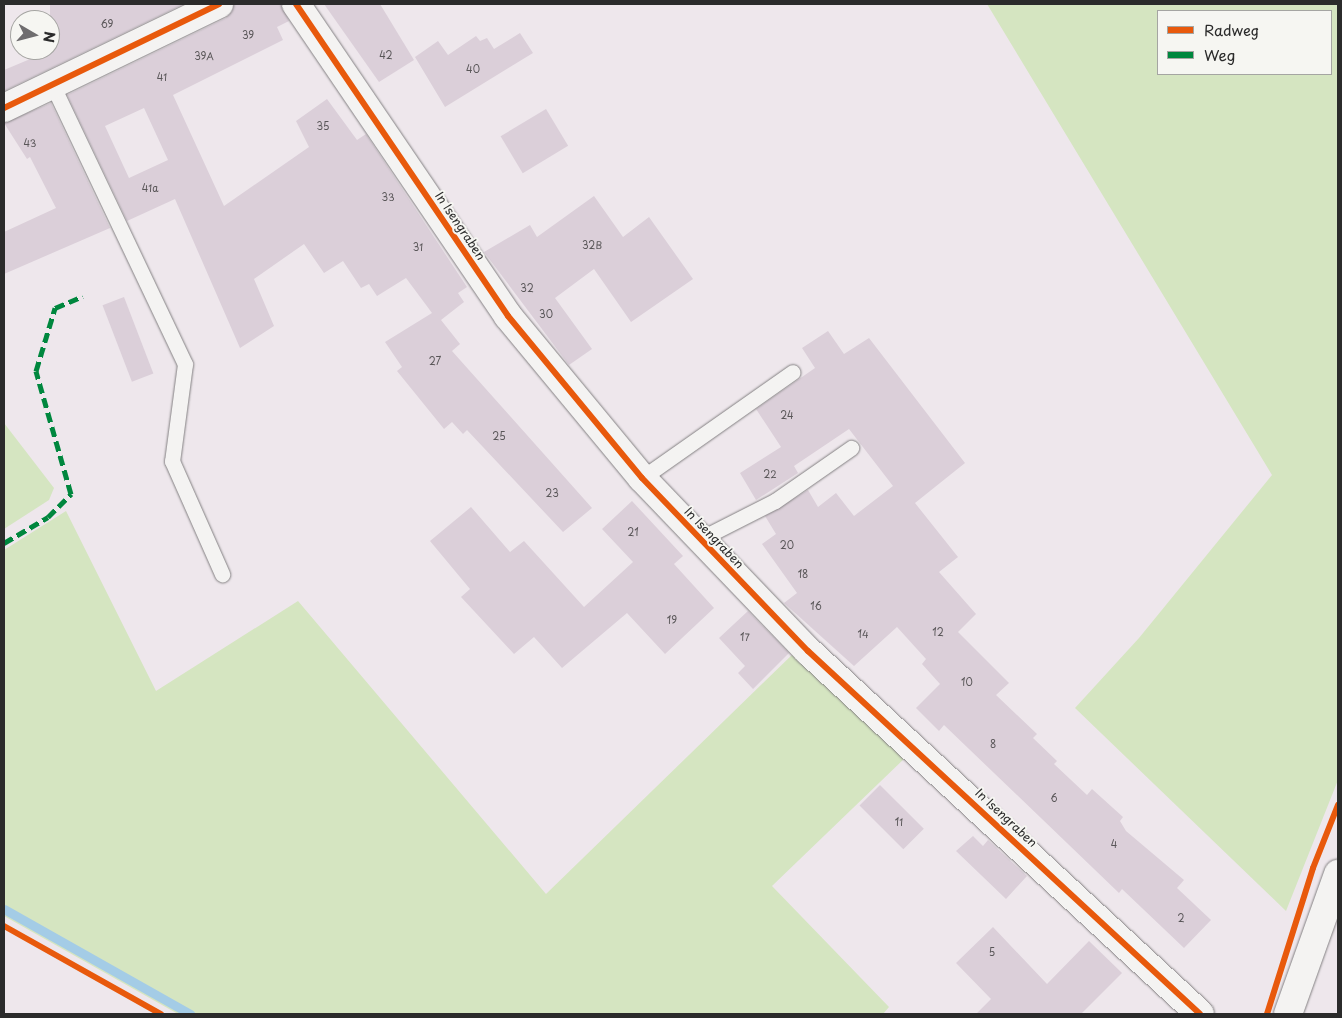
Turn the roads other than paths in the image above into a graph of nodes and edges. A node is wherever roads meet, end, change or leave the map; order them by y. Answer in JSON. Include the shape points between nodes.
{"nodes":[{"id":1,"x":219,"y":4,"type":"edge"},
{"id":2,"x":296,"y":4,"type":"edge"},
{"id":3,"x":52,"y":84,"type":"junction"},
{"id":4,"x":4,"y":108,"type":"edge"},
{"id":5,"x":793,"y":372,"type":"dead end"},
{"id":6,"x":852,"y":448,"type":"dead end"},
{"id":7,"x":642,"y":478,"type":"junction"},
{"id":8,"x":700,"y":539,"type":"junction"},
{"id":9,"x":222,"y":574,"type":"dead end"},
{"id":10,"x":1338,"y":874,"type":"edge"},
{"id":11,"x":1200,"y":1014,"type":"edge"},
{"id":12,"x":1288,"y":1014,"type":"edge"}],
"edges":[{"from":1,"to":3,"type":"street"},
{"from":2,"to":7,"type":"street","name":"In Isengraben","via":[[508,316]]},
{"from":3,"to":4,"type":"street"},
{"from":3,"to":9,"type":"lane","via":[[185,364],[172,461]]},
{"from":5,"to":7,"type":"lane"},
{"from":6,"to":8,"type":"lane","via":[[775,501]]},
{"from":7,"to":8,"type":"street","name":"In Isengraben"},
{"from":8,"to":11,"type":"street","name":"In Isengraben","via":[[808,652]]},
{"from":10,"to":12,"type":"street"}]}
